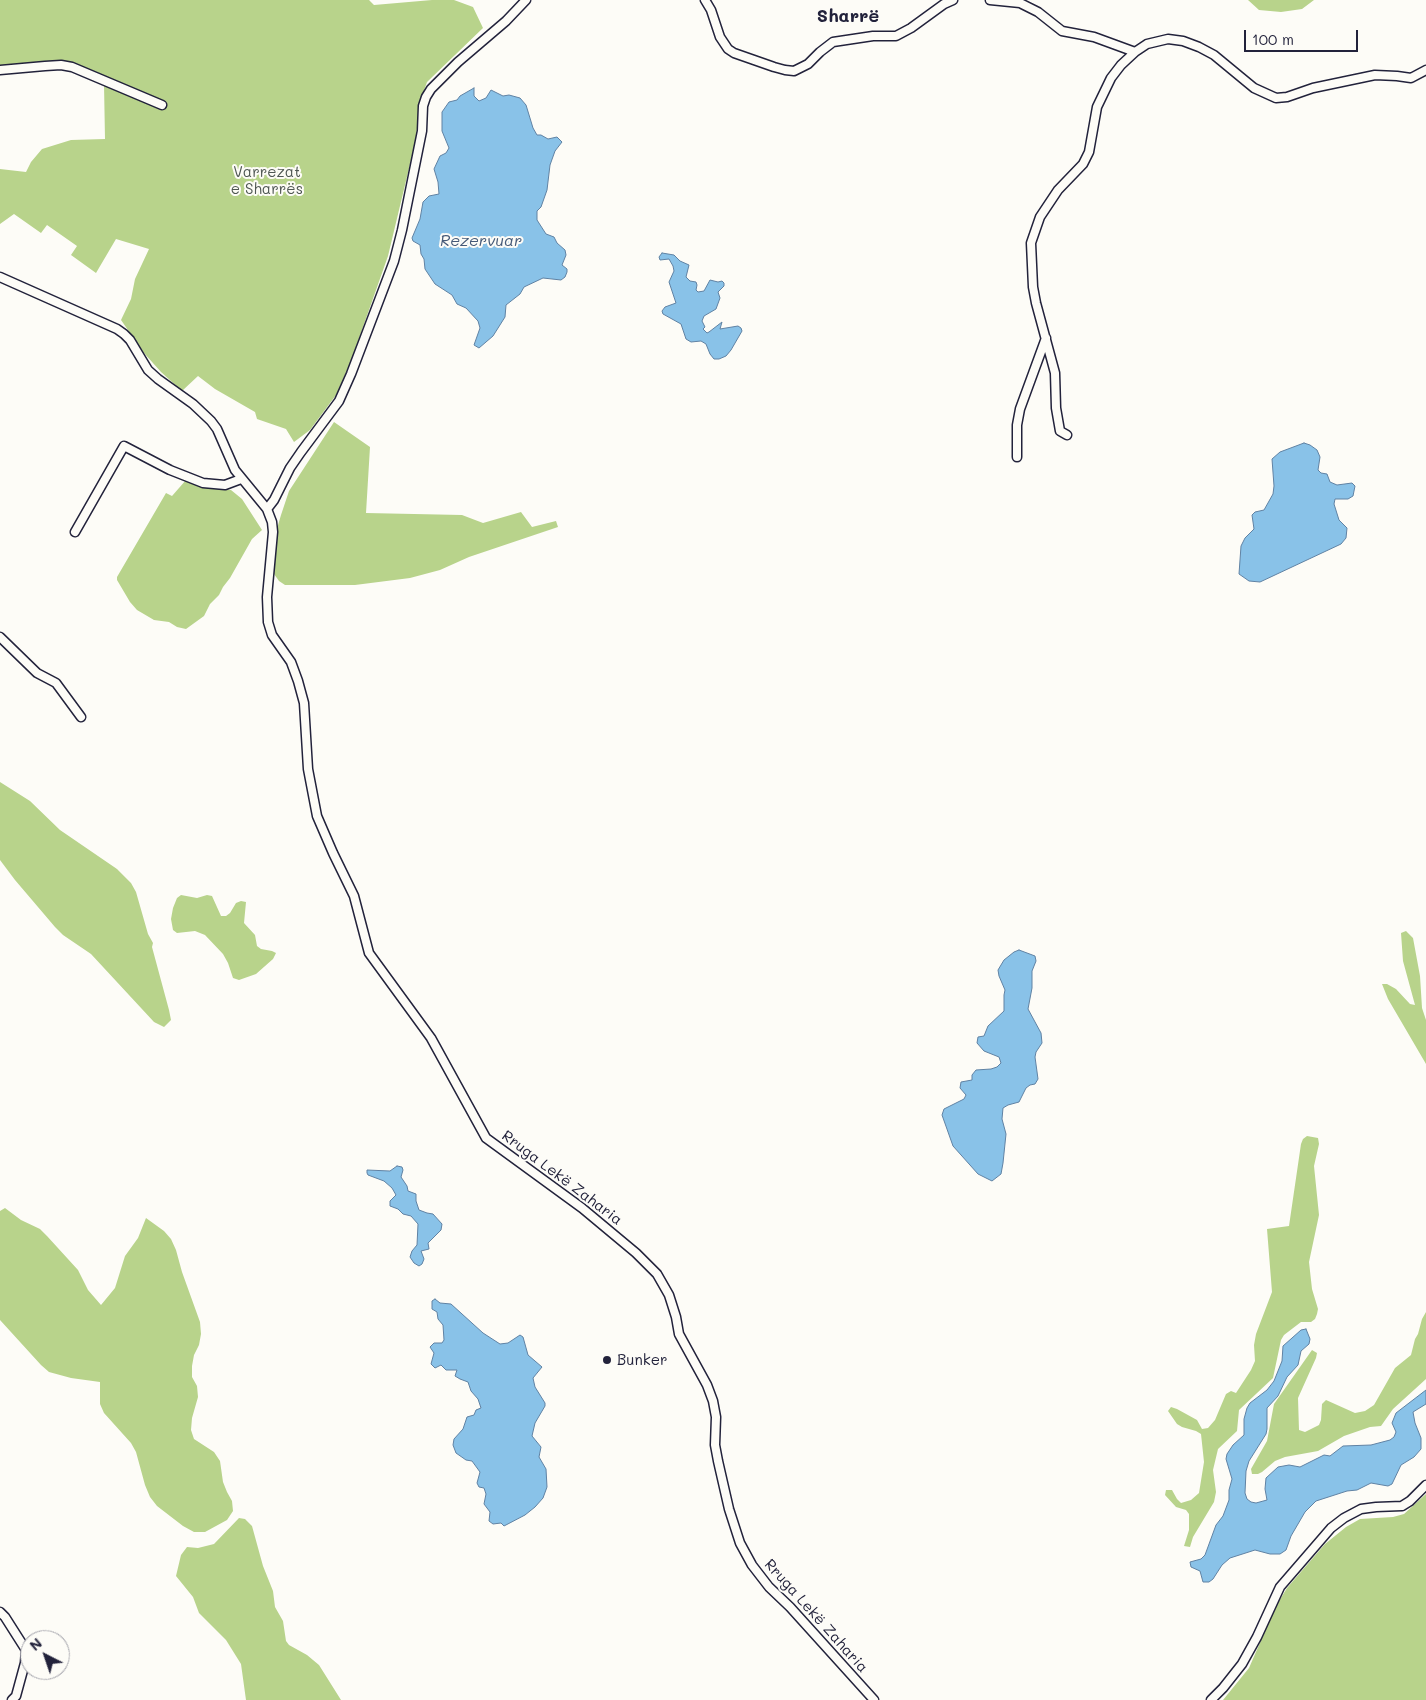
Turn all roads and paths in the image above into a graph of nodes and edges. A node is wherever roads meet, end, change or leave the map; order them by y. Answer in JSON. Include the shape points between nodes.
{"nodes":[{"id":1,"x":526,"y":0,"type":"edge"},
{"id":2,"x":705,"y":0,"type":"edge"},
{"id":3,"x":953,"y":0,"type":"edge"},
{"id":4,"x":990,"y":0,"type":"edge"},
{"id":5,"x":1135,"y":52,"type":"junction"},
{"id":6,"x":0,"y":70,"type":"edge"},
{"id":7,"x":1426,"y":70,"type":"edge"},
{"id":8,"x":162,"y":105,"type":"dead end"},
{"id":9,"x":0,"y":278,"type":"edge"},
{"id":10,"x":1046,"y":338,"type":"junction"},
{"id":11,"x":1067,"y":435,"type":"dead end"},
{"id":12,"x":1017,"y":457,"type":"dead end"},
{"id":13,"x":241,"y":479,"type":"junction"},
{"id":14,"x":267,"y":509,"type":"junction"},
{"id":15,"x":75,"y":532,"type":"dead end"},
{"id":16,"x":0,"y":637,"type":"edge"},
{"id":17,"x":81,"y":717,"type":"dead end"},
{"id":18,"x":1426,"y":1484,"type":"edge"},
{"id":19,"x":0,"y":1612,"type":"edge"},
{"id":20,"x":12,"y":1700,"type":"edge"},
{"id":21,"x":874,"y":1700,"type":"edge"},
{"id":22,"x":1211,"y":1700,"type":"edge"}],
"edges":[{"from":1,"to":14,"type":"street","via":[[458,62],[426,97],[422,131],[394,262],[351,374],[339,402],[290,468]]},
{"from":2,"to":3,"type":"street","via":[[728,49],[774,67],[794,71],[808,64],[833,42],[896,36]]},
{"from":4,"to":5,"type":"street","via":[[1020,4],[1038,12],[1062,31],[1094,37]]},
{"from":5,"to":7,"type":"street","via":[[1147,44],[1183,41],[1214,56],[1254,88],[1276,98],[1375,75],[1411,78]]},
{"from":5,"to":10,"type":"street","via":[[1121,65],[1104,91],[1082,164],[1050,201],[1035,229],[1031,243],[1033,287]]},
{"from":6,"to":8,"type":"street","via":[[72,67]]},
{"from":9,"to":13,"type":"street","name":"Rruga Lekë Zaharia","via":[[124,334],[153,376],[193,404],[217,429]]},
{"from":10,"to":11,"type":"street","via":[[1055,373],[1060,431]]},
{"from":10,"to":12,"type":"street","via":[[1020,409]]},
{"from":13,"to":14,"type":"street","name":"Rruga Lekë Zaharia"},
{"from":13,"to":15,"type":"street","via":[[225,485],[203,483],[124,446]]},
{"from":14,"to":21,"type":"street","name":"Rruga Lekë Zaharia","via":[[273,532],[268,622],[298,681],[304,703],[308,769],[317,816],[354,896],[369,953],[431,1038],[486,1138],[582,1208],[657,1274],[669,1295],[679,1334],[713,1401],[718,1461],[740,1543],[770,1587]]},
{"from":16,"to":17,"type":"street","via":[[37,673],[56,683]]},
{"from":18,"to":22,"type":"street","via":[[1402,1506],[1361,1509],[1331,1528],[1280,1586],[1242,1664]]},
{"from":19,"to":20,"type":"street","via":[[26,1650],[16,1696]]}]}
